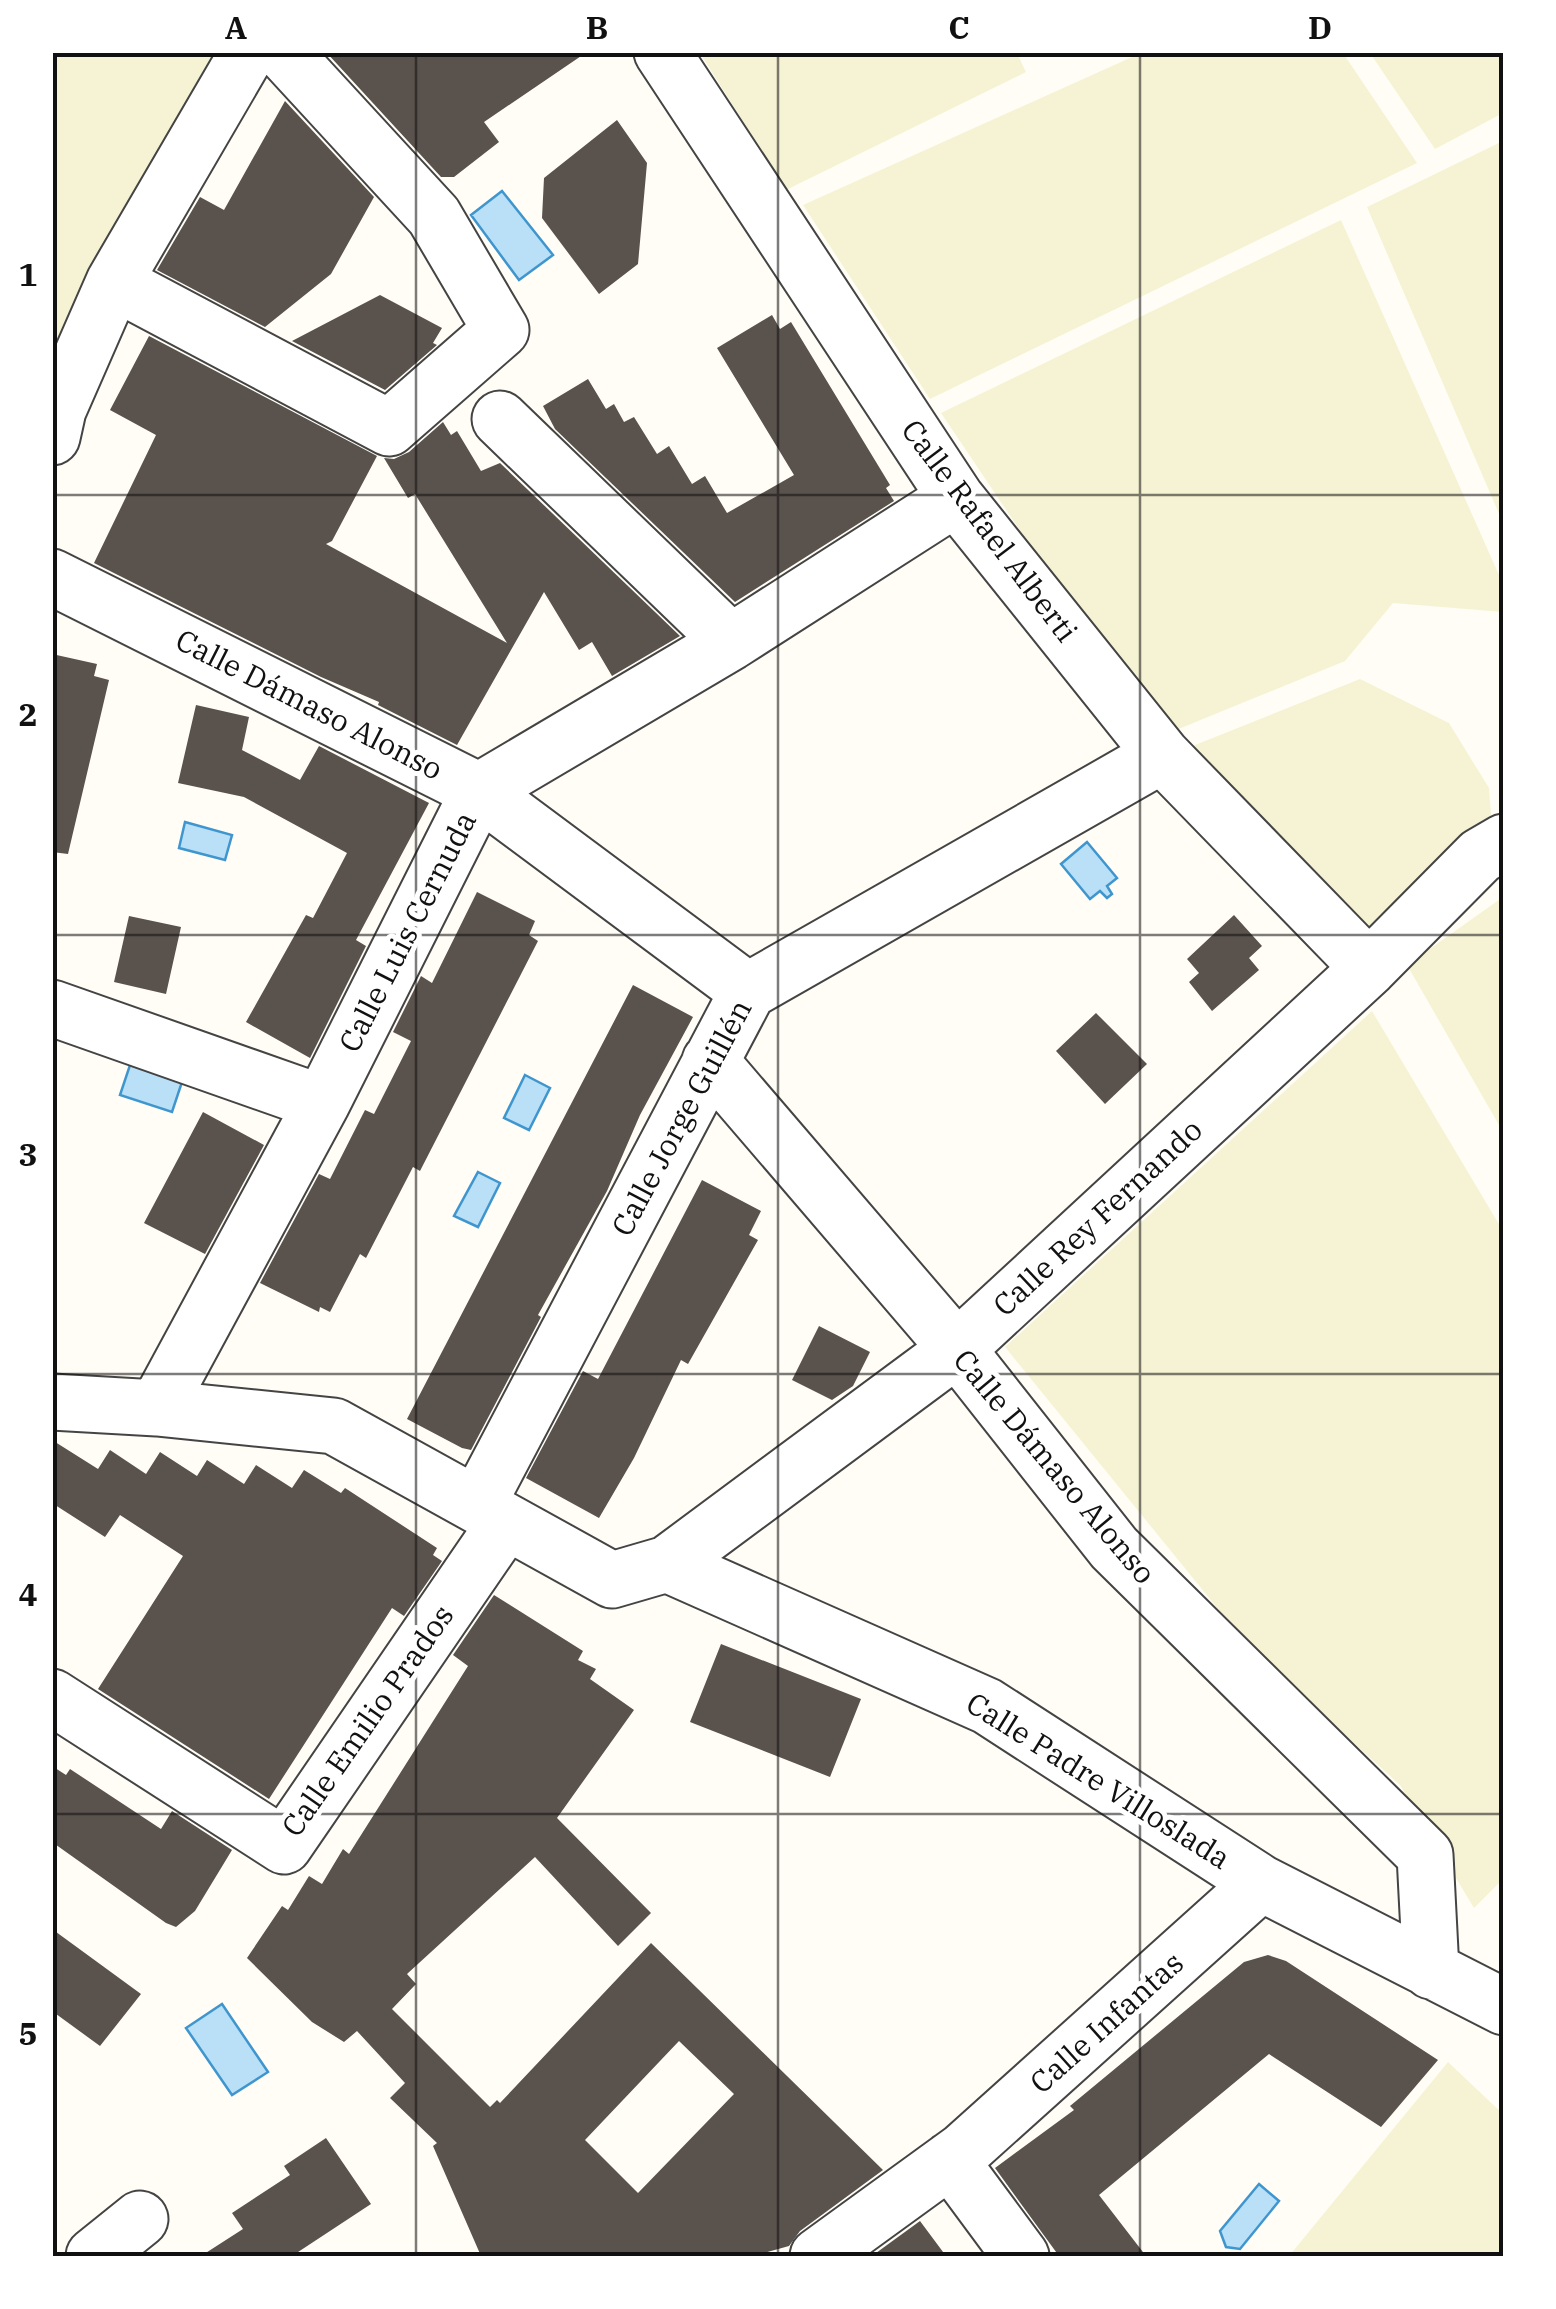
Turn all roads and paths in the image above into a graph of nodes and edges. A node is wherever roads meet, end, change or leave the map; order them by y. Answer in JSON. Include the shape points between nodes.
{"nodes":[{"id":1,"x":248,"y":52,"type":"edge"},
{"id":2,"x":283,"y":52,"type":"edge"},
{"id":3,"x":662,"y":52,"type":"edge"},
{"id":4,"x":114,"y":282,"type":"junction"},
{"id":5,"x":54,"y":419,"type":"edge"},
{"id":6,"x":500,"y":419,"type":"dead end"},
{"id":7,"x":956,"y":498,"type":"junction"},
{"id":8,"x":52,"y":577,"type":"edge"},
{"id":9,"x":730,"y":642,"type":"junction"},
{"id":10,"x":1162,"y":755,"type":"junction"},
{"id":11,"x":479,"y":791,"type":"junction"},
{"id":12,"x":1504,"y":842,"type":"edge"},
{"id":13,"x":1369,"y":968,"type":"junction"},
{"id":14,"x":748,"y":991,"type":"junction"},
{"id":15,"x":52,"y":1008,"type":"edge"},
{"id":16,"x":710,"y":1060,"type":"junction"},
{"id":17,"x":322,"y":1102,"type":"junction"},
{"id":18,"x":956,"y":1349,"type":"junction"},
{"id":19,"x":52,"y":1402,"type":"edge"},
{"id":20,"x":156,"y":1408,"type":"junction"},
{"id":21,"x":492,"y":1514,"type":"junction"},
{"id":22,"x":667,"y":1564,"type":"junction"},
{"id":23,"x":52,"y":1697,"type":"edge"},
{"id":24,"x":1261,"y":1883,"type":"junction"},
{"id":25,"x":1467,"y":1989,"type":"edge"},
{"id":26,"x":950,"y":2160,"type":"junction"},
{"id":27,"x":140,"y":2219,"type":"dead end"},
{"id":28,"x":94,"y":2256,"type":"edge"},
{"id":29,"x":818,"y":2256,"type":"edge"},
{"id":30,"x":1021,"y":2256,"type":"edge"}],
"edges":[{"from":1,"to":4,"type":"street"},
{"from":2,"to":4,"type":"street","via":[[434,216],[502,330],[389,428]]},
{"from":3,"to":7,"type":"street","name":"Calle Rafael Alberti"},
{"from":4,"to":5,"type":"street"},
{"from":6,"to":9,"type":"street"},
{"from":7,"to":9,"type":"street","name":"Calle Luis Cernuda"},
{"from":7,"to":10,"type":"street","name":"Calle Rafael Alberti"},
{"from":8,"to":11,"type":"street","name":"Calle Dámaso Alonso"},
{"from":9,"to":11,"type":"street","name":"Calle Luis Cernuda"},
{"from":10,"to":13,"type":"street","name":"Calle Rafael Alberti"},
{"from":10,"to":14,"type":"street","name":"Calle Jorge Guillén"},
{"from":11,"to":14,"type":"street","name":"Calle Dámaso Alonso"},
{"from":11,"to":17,"type":"street","name":"Calle Luis Cernuda"},
{"from":12,"to":13,"type":"street","name":"Calle Rey Fernando","via":[[1480,856]]},
{"from":13,"to":18,"type":"street","name":"Calle Rey Fernando"},
{"from":14,"to":16,"type":"street","name":"Calle Jorge Guillén"},
{"from":15,"to":17,"type":"street"},
{"from":16,"to":18,"type":"street","name":"Calle Dámaso Alonso"},
{"from":16,"to":21,"type":"street","name":"Calle Jorge Guillén"},
{"from":17,"to":20,"type":"street","name":"Calle Luis Cernuda"},
{"from":18,"to":22,"type":"street","name":"Calle Rey Fernando"},
{"from":18,"to":25,"type":"street","name":"Calle Dámaso Alonso","via":[[1114,1548],[1425,1855]]},
{"from":19,"to":20,"type":"street"},
{"from":20,"to":21,"type":"street","via":[[334,1426]]},
{"from":21,"to":22,"type":"street","via":[[612,1580]]},
{"from":21,"to":23,"type":"street","name":"Calle Emilio Prados","via":[[284,1846]]},
{"from":22,"to":24,"type":"street","name":"Calle Padre Villoslada","via":[[986,1706]]},
{"from":24,"to":25,"type":"street","name":"Calle Padre Villoslada"},
{"from":24,"to":26,"type":"street","name":"Calle Infantas"},
{"from":26,"to":29,"type":"street","name":"Calle Infantas"},
{"from":26,"to":30,"type":"street"},
{"from":27,"to":28,"type":"street"}]}
